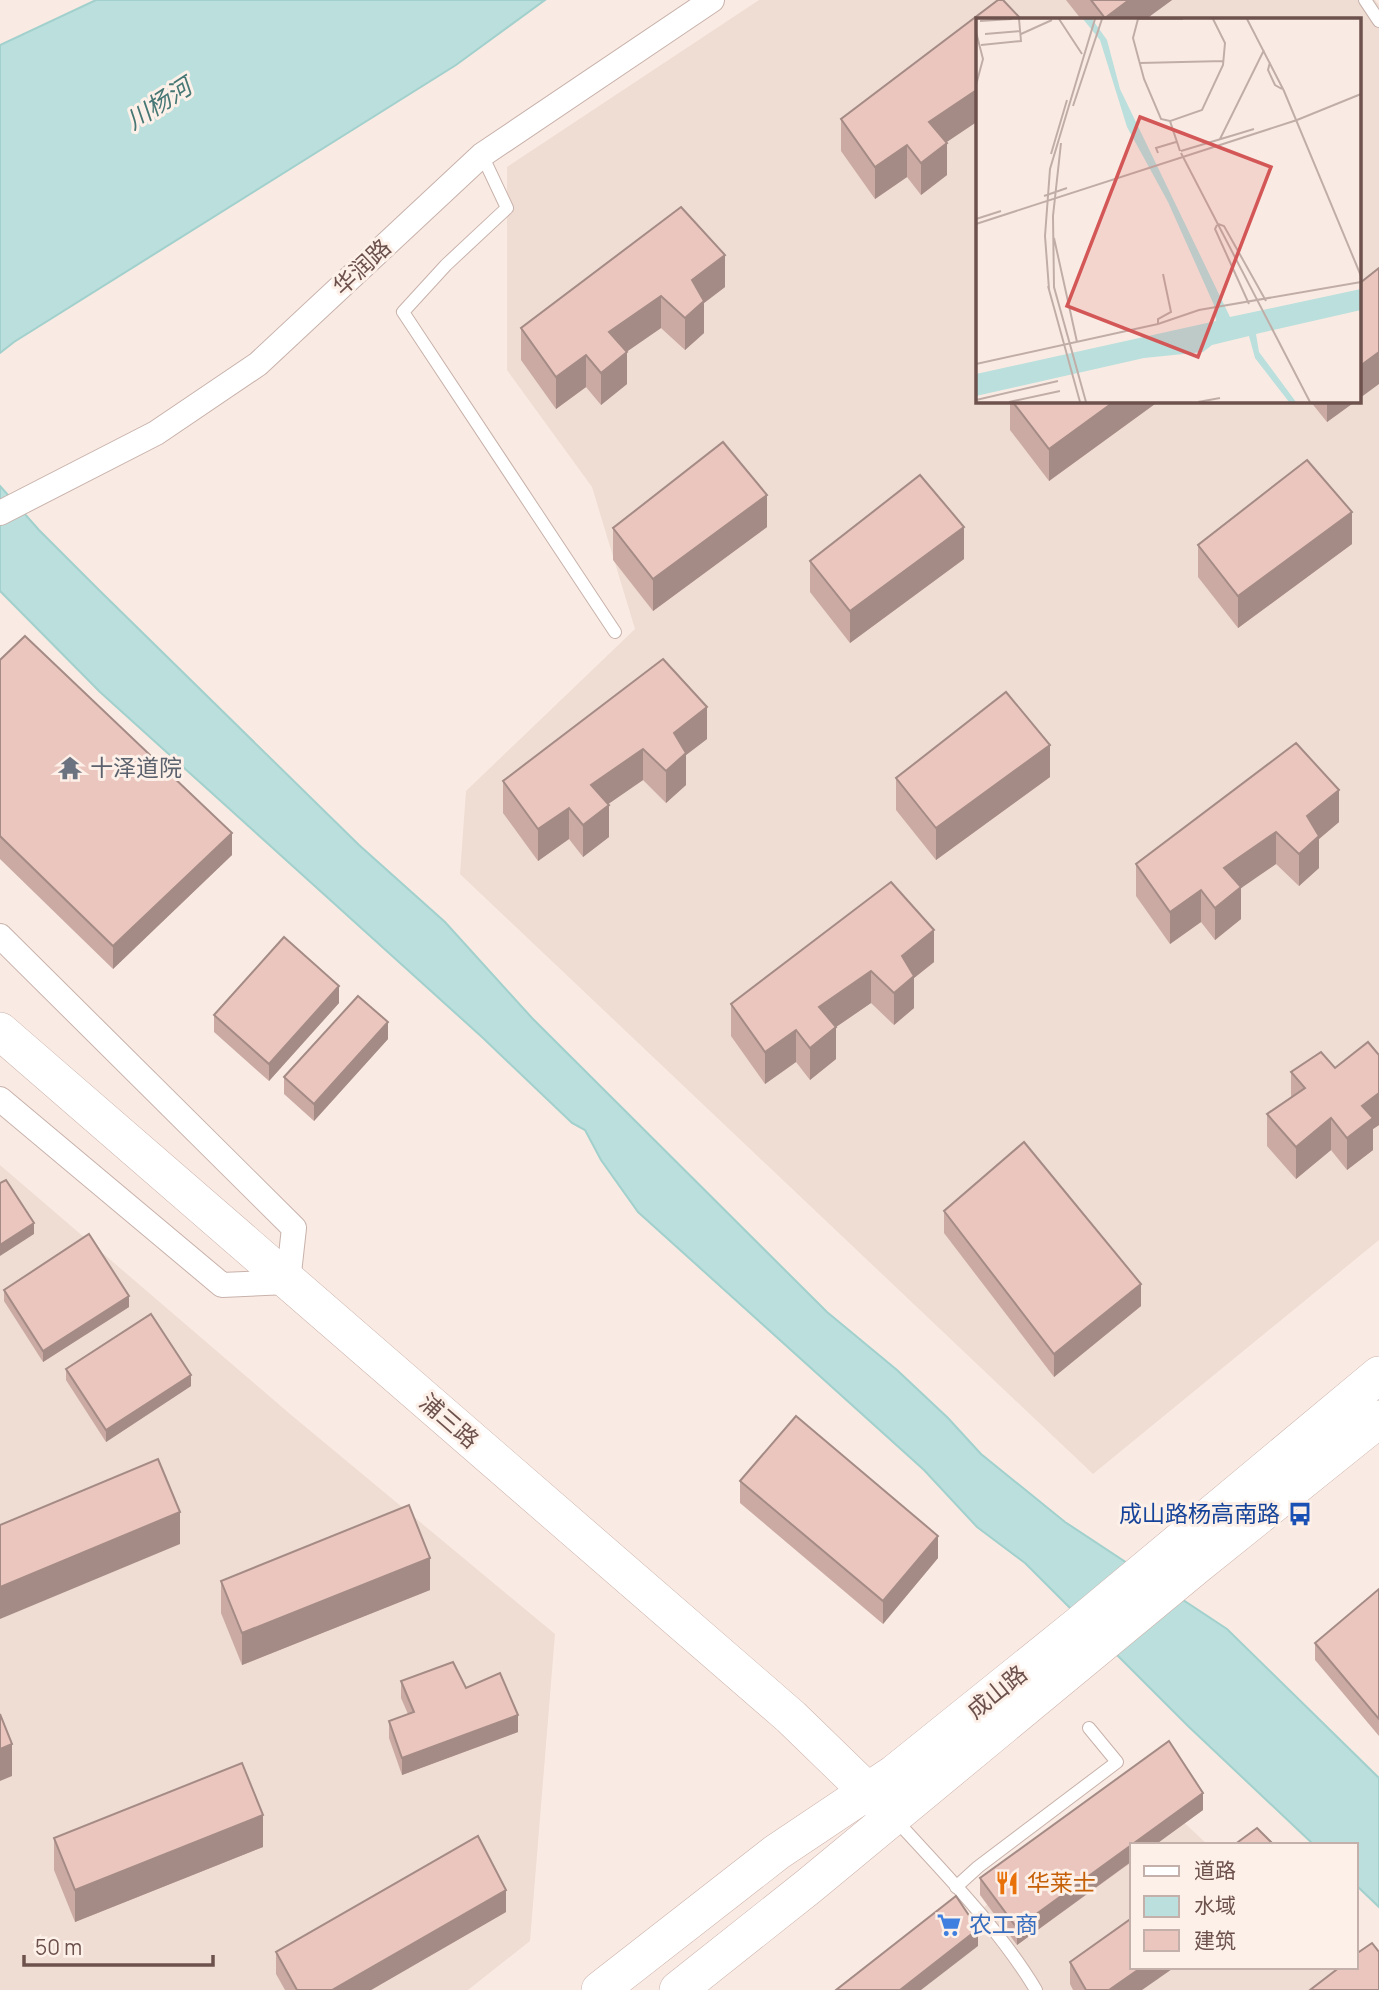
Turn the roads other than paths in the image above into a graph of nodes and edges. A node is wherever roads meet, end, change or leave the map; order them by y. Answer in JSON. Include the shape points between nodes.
{"nodes":[{"id":1,"x":712,"y":0,"type":"edge"},
{"id":2,"x":1365,"y":0,"type":"edge"},
{"id":3,"x":1379,"y":21,"type":"edge"},
{"id":4,"x":482,"y":155,"type":"junction"},
{"id":5,"x":0,"y":513,"type":"edge"},
{"id":6,"x":615,"y":632,"type":"dead end"},
{"id":7,"x":0,"y":936,"type":"edge"},
{"id":8,"x":0,"y":1031,"type":"edge"},
{"id":9,"x":0,"y":1099,"type":"edge"},
{"id":10,"x":288,"y":1282,"type":"junction"},
{"id":11,"x":1379,"y":1376,"type":"edge"},
{"id":12,"x":1379,"y":1419,"type":"edge"},
{"id":13,"x":1185,"y":1556,"type":"junction"},
{"id":14,"x":1088,"y":1728,"type":"dead end"},
{"id":15,"x":880,"y":1804,"type":"junction"},
{"id":16,"x":956,"y":1886,"type":"junction"},
{"id":17,"x":600,"y":1990,"type":"edge"},
{"id":18,"x":678,"y":1990,"type":"edge"},
{"id":19,"x":1036,"y":1990,"type":"edge"}],
"edges":[{"from":1,"to":4,"type":"street","name":"华润路"},
{"from":2,"to":3,"type":"lane"},
{"from":4,"to":5,"type":"street","name":"华润路","via":[[258,364],[156,433]]},
{"from":4,"to":6,"type":"lane","via":[[507,208],[403,312]]},
{"from":7,"to":10,"type":"street","via":[[294,1228]]},
{"from":8,"to":10,"type":"main road","name":"浦三路"},
{"from":9,"to":10,"type":"street","via":[[222,1285]]},
{"from":10,"to":15,"type":"main road","name":"浦三路","via":[[791,1717]]},
{"from":11,"to":13,"type":"main road","name":"成山路"},
{"from":12,"to":13,"type":"main road","name":"成山路"},
{"from":13,"to":15,"type":"main road","name":"成山路","via":[[1089,1635],[895,1773]]},
{"from":14,"to":16,"type":"lane","via":[[1117,1762]]},
{"from":15,"to":16,"type":"lane"},
{"from":15,"to":17,"type":"main road","name":"成山路","via":[[777,1852]]},
{"from":15,"to":18,"type":"main road","name":"成山路","via":[[809,1886]]},
{"from":16,"to":19,"type":"lane"}]}
